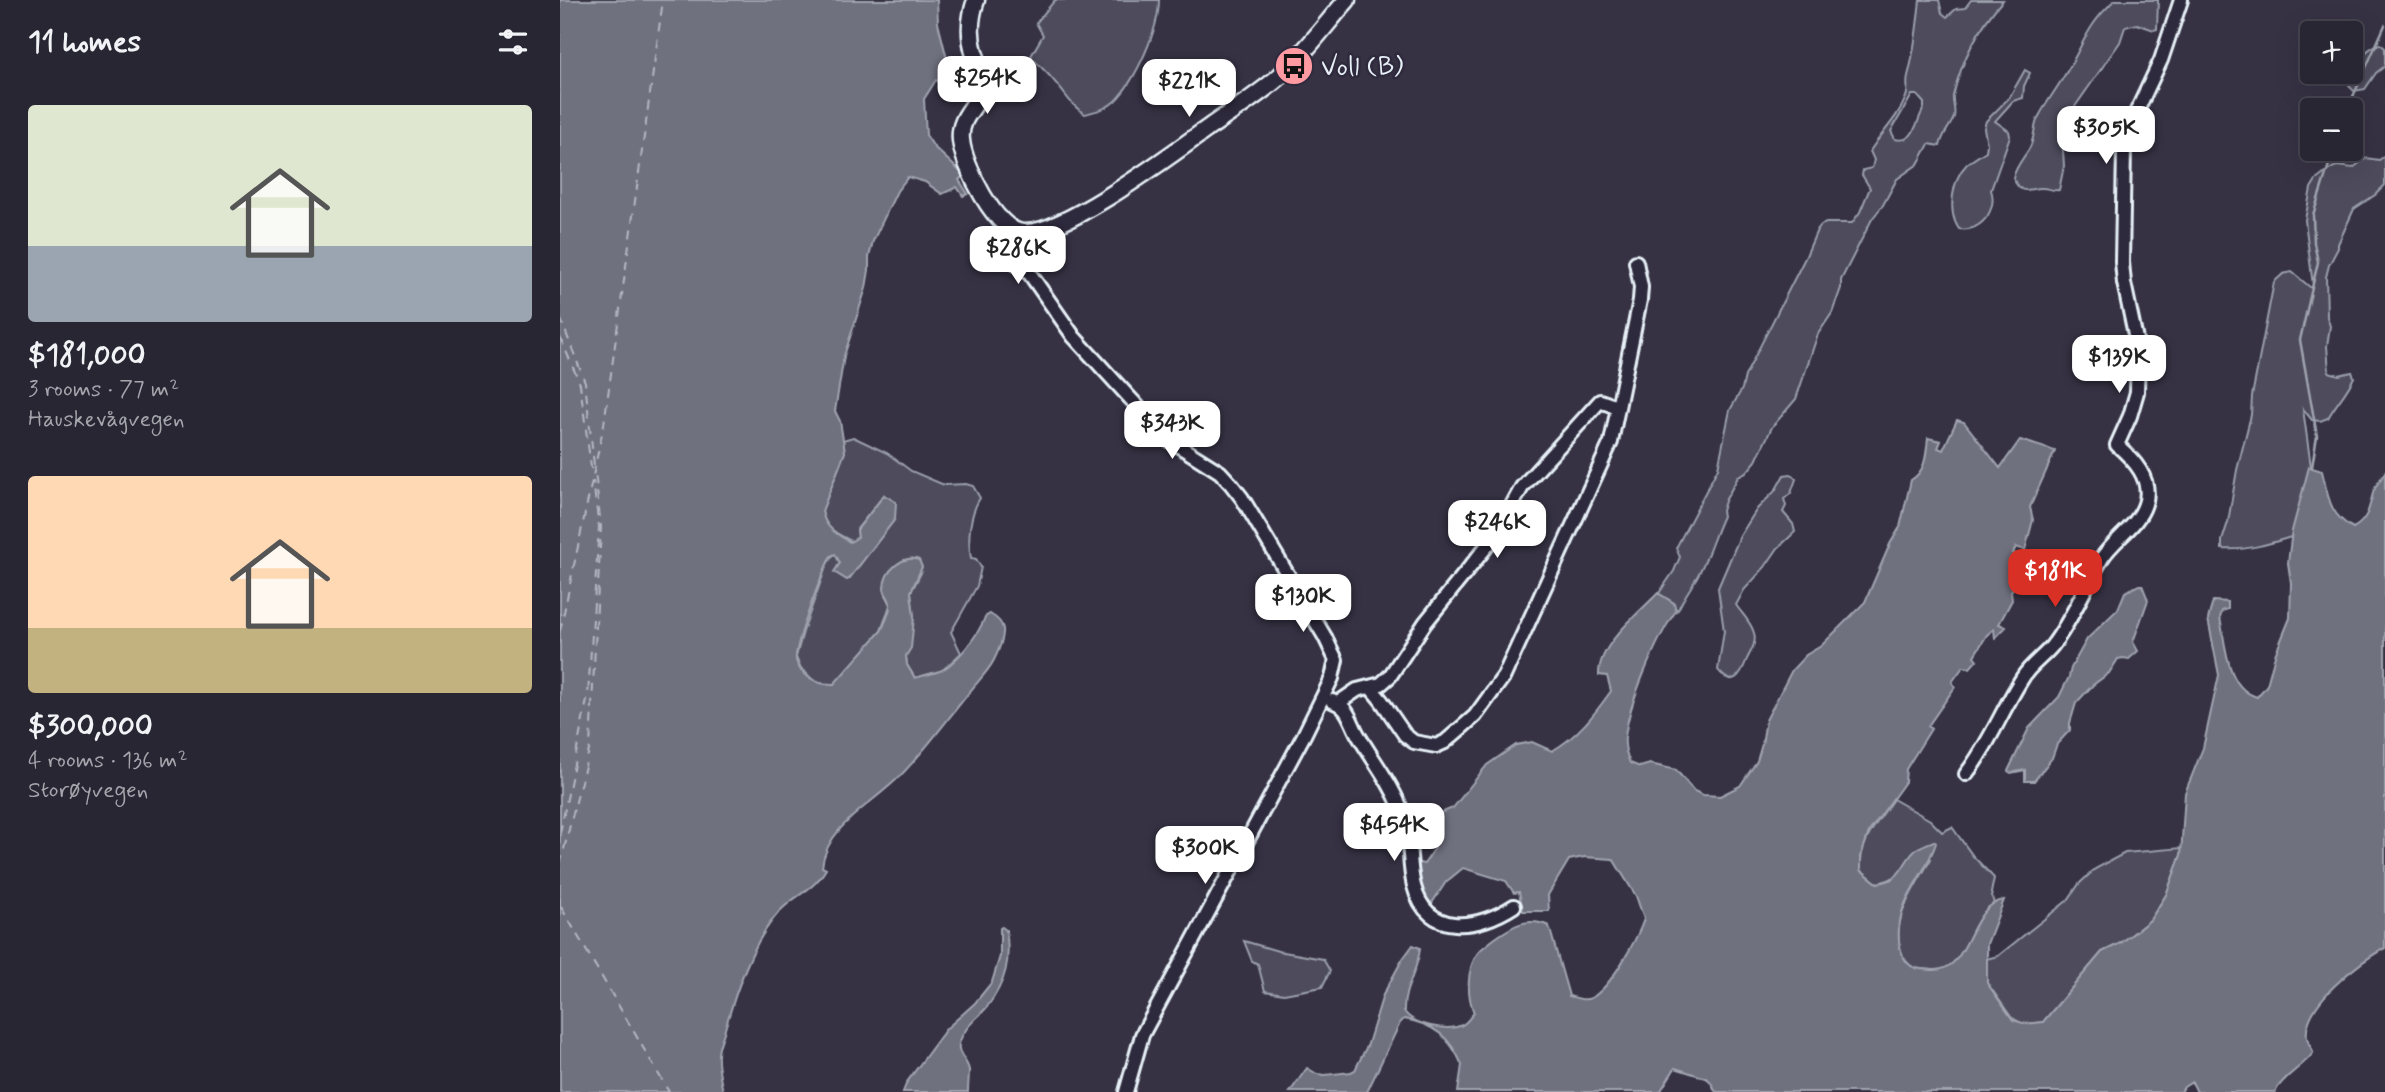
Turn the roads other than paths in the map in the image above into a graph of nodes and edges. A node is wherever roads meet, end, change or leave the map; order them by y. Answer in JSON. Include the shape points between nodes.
{"nodes":[{"id":1,"x":975,"y":0,"type":"edge"},
{"id":2,"x":1347,"y":0,"type":"edge"},
{"id":3,"x":2181,"y":0,"type":"edge"},
{"id":4,"x":1015,"y":232,"type":"junction"},
{"id":5,"x":1636,"y":262,"type":"dead end"},
{"id":6,"x":1617,"y":407,"type":"junction"},
{"id":7,"x":1371,"y":688,"type":"junction"},
{"id":8,"x":1323,"y":695,"type":"junction"},
{"id":9,"x":1338,"y":703,"type":"junction"},
{"id":10,"x":1966,"y":774,"type":"dead end"},
{"id":11,"x":1514,"y":906,"type":"dead end"},
{"id":12,"x":1126,"y":1092,"type":"edge"}],
"edges":[{"from":1,"to":4,"type":"main road","via":[[971,37],[984,81],[962,124],[962,149],[987,201]]},
{"from":2,"to":4,"type":"main road","via":[[1281,75],[1171,155],[1071,218],[1038,231]]},
{"from":3,"to":10,"type":"street","via":[[2161,60],[2128,131],[2122,165],[2122,262],[2138,349],[2137,391],[2117,445],[2138,466],[2146,503],[2103,557],[2052,646],[2021,679]]},
{"from":4,"to":8,"type":"street","via":[[1011,247],[1015,263],[1030,274],[1074,337],[1163,434],[1220,472],[1242,498],[1334,655],[1335,670]]},
{"from":5,"to":6,"type":"street","via":[[1640,300]]},
{"from":6,"to":7,"type":"street","via":[[1601,401],[1522,488],[1495,536],[1425,622],[1390,676]]},
{"from":6,"to":7,"type":"street","via":[[1611,442],[1553,573],[1504,676],[1475,716],[1445,742],[1425,745],[1405,735]]},
{"from":7,"to":9,"type":"street","via":[[1357,690]]},
{"from":8,"to":9,"type":"street"},
{"from":8,"to":12,"type":"street","via":[[1142,1035]]},
{"from":9,"to":11,"type":"street","via":[[1399,804],[1407,826],[1414,886],[1425,908],[1443,921],[1463,926],[1491,919]]}]}
